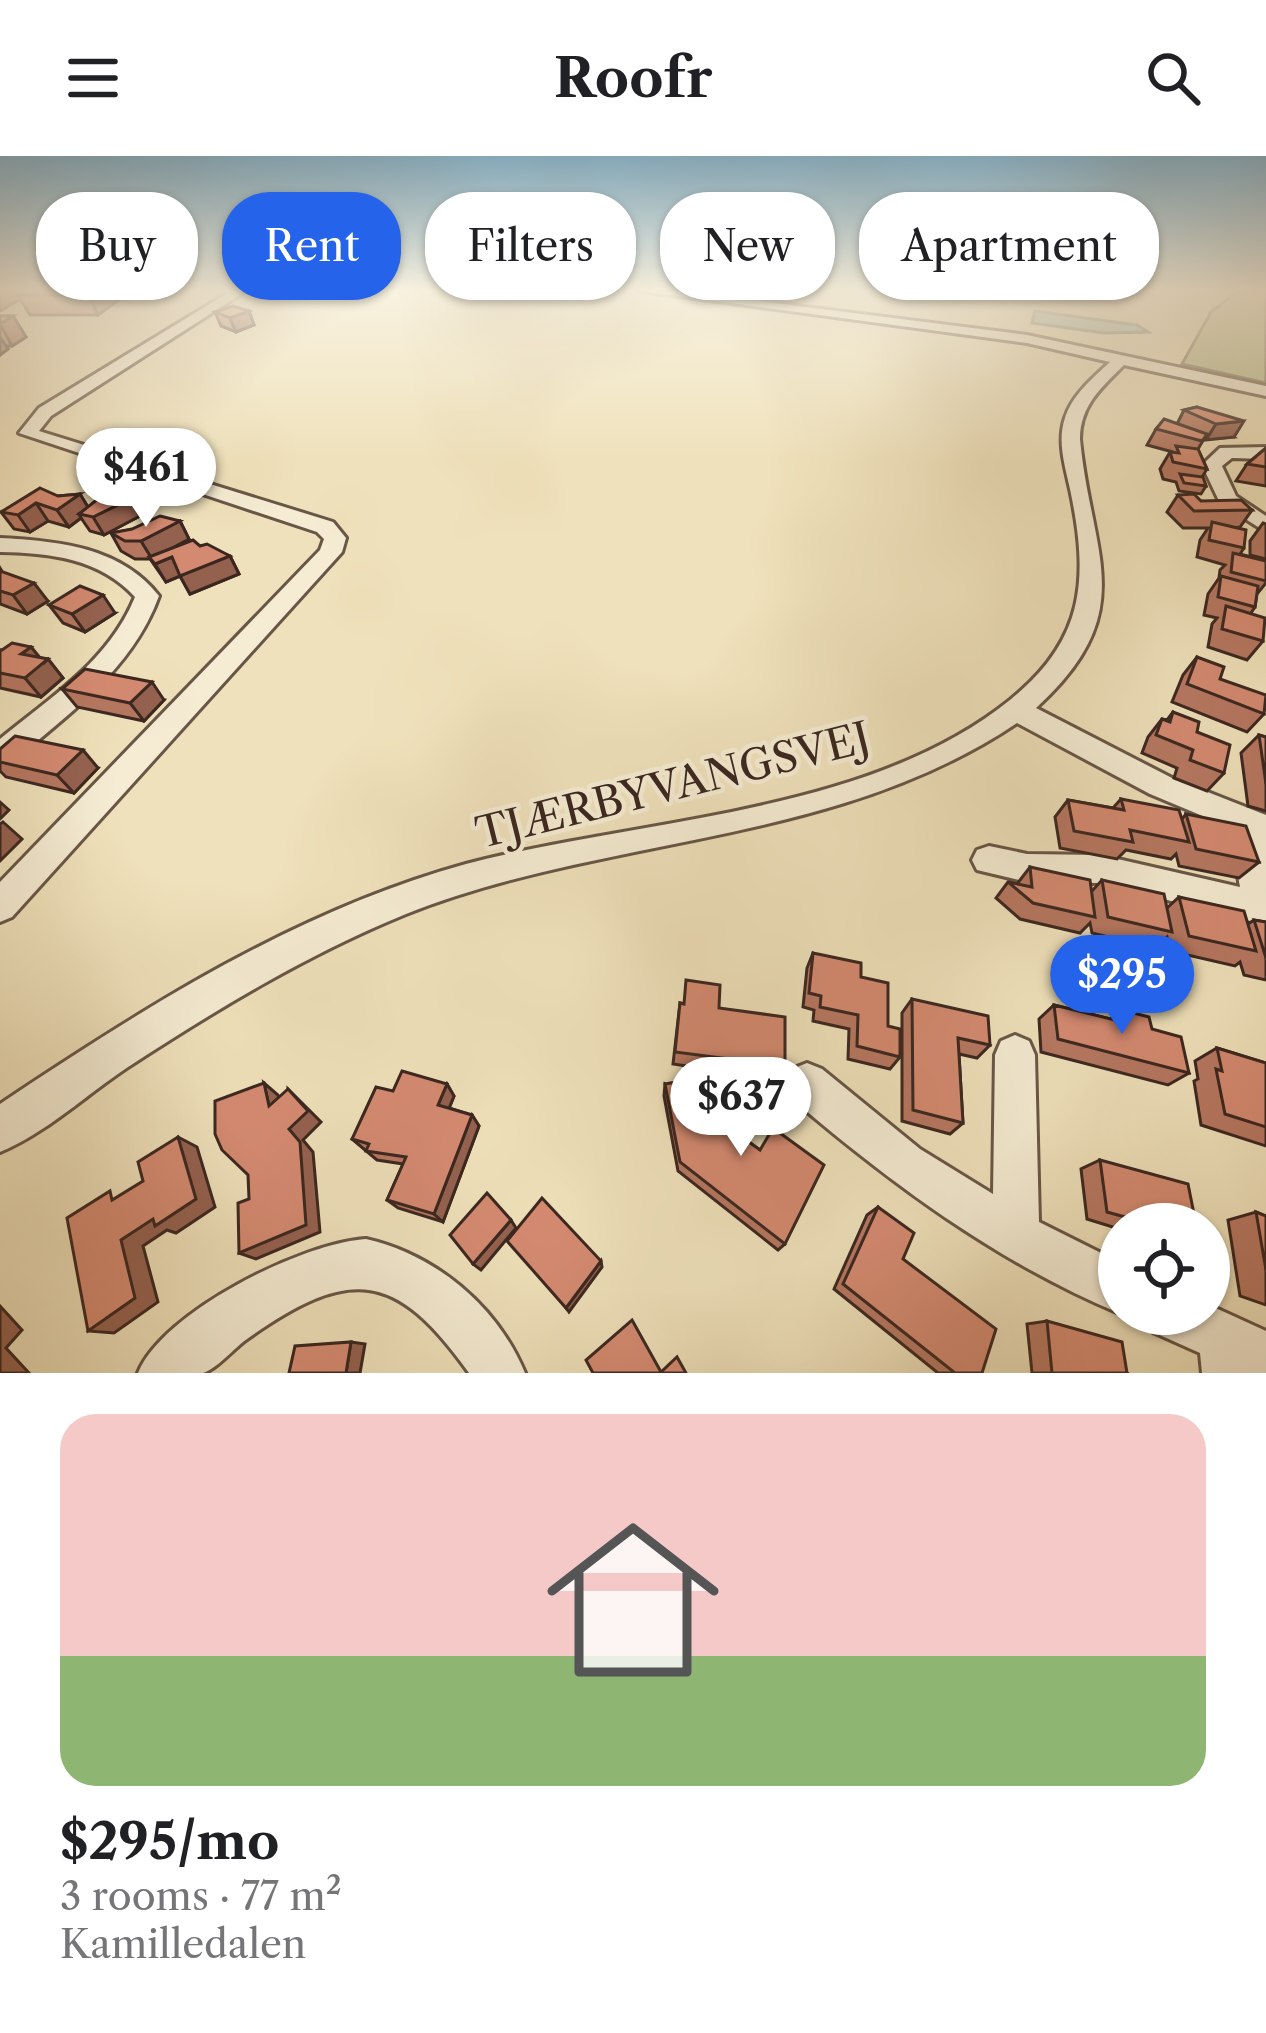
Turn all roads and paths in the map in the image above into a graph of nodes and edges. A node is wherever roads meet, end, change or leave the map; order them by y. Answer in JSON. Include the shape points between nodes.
{"nodes":[{"id":1,"x":148,"y":348,"type":"edge"},
{"id":2,"x":1068,"y":348,"type":"edge"},
{"id":3,"x":1122,"y":358,"type":"junction"},
{"id":4,"x":1266,"y":391,"type":"edge"},
{"id":5,"x":1266,"y":453,"type":"edge"},
{"id":6,"x":1266,"y":526,"type":"edge"},
{"id":7,"x":0,"y":545,"type":"edge"},
{"id":8,"x":1016,"y":710,"type":"junction"},
{"id":9,"x":0,"y":756,"type":"edge"},
{"id":10,"x":1254,"y":825,"type":"edge"},
{"id":11,"x":989,"y":860,"type":"dead end"},
{"id":12,"x":0,"y":906,"type":"edge"},
{"id":13,"x":1263,"y":907,"type":"edge"},
{"id":14,"x":1015,"y":1055,"type":"dead end"},
{"id":15,"x":808,"y":1084,"type":"dead end"},
{"id":16,"x":0,"y":1130,"type":"edge"},
{"id":17,"x":1016,"y":1235,"type":"junction"},
{"id":18,"x":1098,"y":1277,"type":"edge"},
{"id":19,"x":1205,"y":1335,"type":"edge"},
{"id":20,"x":1240,"y":1357,"type":"edge"},
{"id":21,"x":164,"y":1373,"type":"edge"},
{"id":22,"x":499,"y":1373,"type":"edge"}],
"edges":[{"from":1,"to":12,"type":"street","via":[[45,412],[28,433],[325,527],[335,538],[331,552]]},
{"from":2,"to":3,"type":"street"},
{"from":3,"to":4,"type":"street"},
{"from":3,"to":8,"type":"street","name":"TJÆRBYVANGSVEJ","via":[[1081,399],[1071,424],[1094,551],[1094,605],[1067,657]]},
{"from":5,"to":6,"type":"street","via":[[1227,452],[1212,465],[1227,499]]},
{"from":7,"to":9,"type":"street","via":[[101,562],[133,577],[147,596],[119,648]]},
{"from":8,"to":10,"type":"street"},
{"from":8,"to":16,"type":"street","name":"TJÆRBYVANGSVEJ","via":[[953,750],[880,780],[461,880],[301,945],[121,1046]]},
{"from":10,"to":13,"type":"street"},
{"from":11,"to":13,"type":"street","via":[[1100,869]]},
{"from":14,"to":17,"type":"street"},
{"from":15,"to":17,"type":"street","via":[[904,1165]]},
{"from":17,"to":18,"type":"street"},
{"from":19,"to":20,"type":"street"},
{"from":21,"to":22,"type":"street","via":[[285,1284],[362,1262],[412,1278],[483,1346]]}]}
